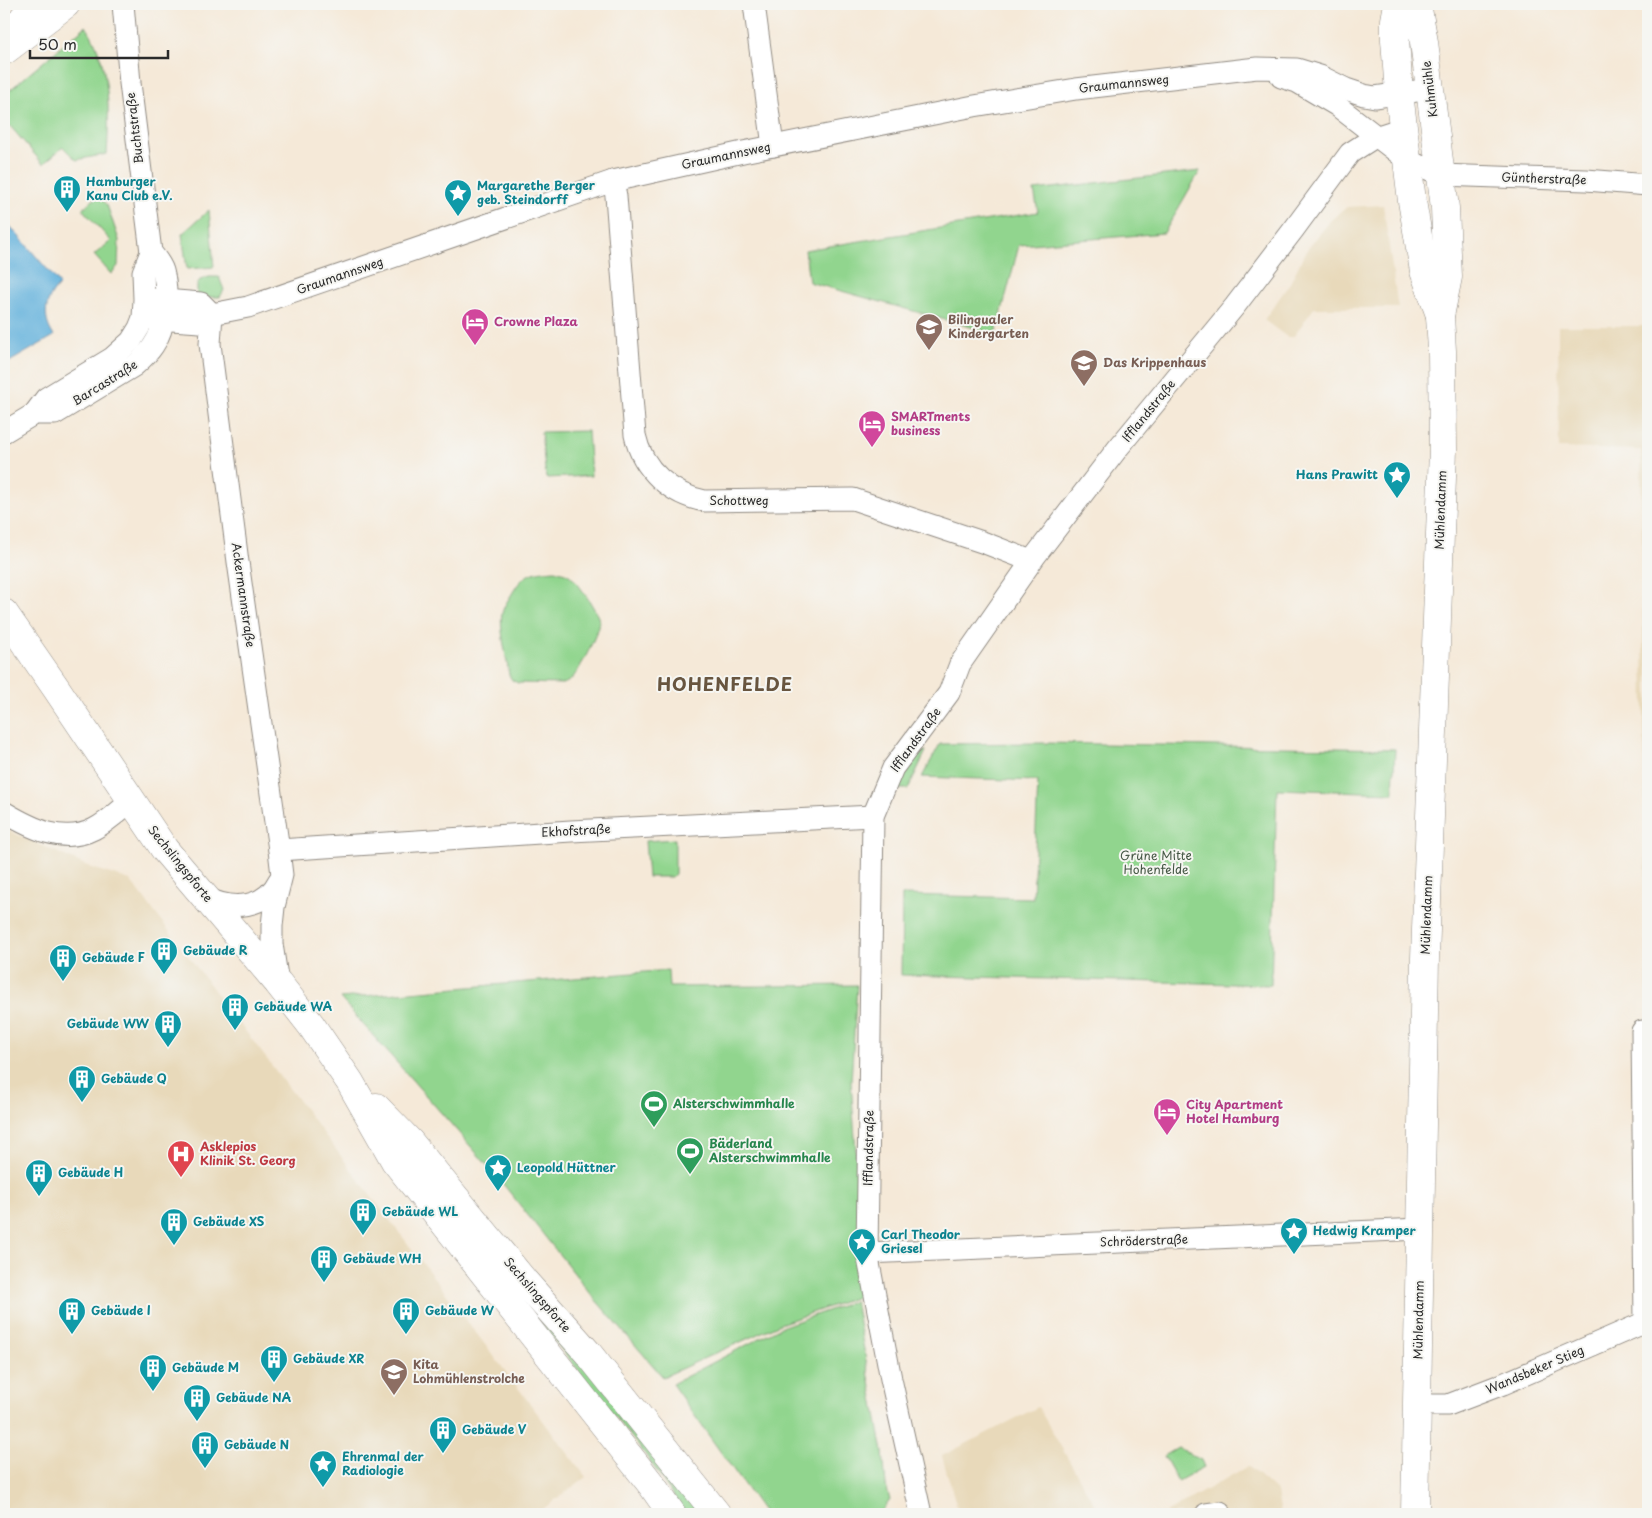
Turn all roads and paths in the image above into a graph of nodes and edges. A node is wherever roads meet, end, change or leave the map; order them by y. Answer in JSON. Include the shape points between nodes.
{"nodes":[{"id":1,"x":34,"y":4,"type":"edge"},
{"id":2,"x":66,"y":4,"type":"edge"},
{"id":3,"x":124,"y":4,"type":"edge"},
{"id":4,"x":754,"y":4,"type":"edge"},
{"id":5,"x":1398,"y":4,"type":"edge"},
{"id":6,"x":1417,"y":4,"type":"edge"},
{"id":7,"x":4,"y":44,"type":"edge"},
{"id":8,"x":4,"y":52,"type":"edge"},
{"id":9,"x":1257,"y":68,"type":"junction"},
{"id":10,"x":1297,"y":82,"type":"junction"},
{"id":11,"x":1430,"y":89,"type":"junction"},
{"id":12,"x":1400,"y":93,"type":"junction"},
{"id":13,"x":1403,"y":128,"type":"junction"},
{"id":14,"x":1375,"y":136,"type":"junction"},
{"id":15,"x":773,"y":146,"type":"junction"},
{"id":16,"x":1350,"y":153,"type":"junction"},
{"id":17,"x":1407,"y":160,"type":"junction"},
{"id":18,"x":1441,"y":175,"type":"junction"},
{"id":19,"x":613,"y":181,"type":"junction"},
{"id":20,"x":1648,"y":185,"type":"edge"},
{"id":21,"x":154,"y":309,"type":"junction"},
{"id":22,"x":212,"y":314,"type":"junction"},
{"id":23,"x":1440,"y":316,"type":"junction"},
{"id":24,"x":4,"y":432,"type":"edge"},
{"id":25,"x":1031,"y":562,"type":"junction"},
{"id":26,"x":4,"y":613,"type":"edge"},
{"id":27,"x":131,"y":801,"type":"junction"},
{"id":28,"x":4,"y":812,"type":"edge"},
{"id":29,"x":874,"y":816,"type":"junction"},
{"id":30,"x":280,"y":850,"type":"junction"},
{"id":31,"x":282,"y":875,"type":"junction"},
{"id":32,"x":205,"y":897,"type":"junction"},
{"id":33,"x":278,"y":983,"type":"junction"},
{"id":34,"x":1642,"y":1031,"type":"dead end"},
{"id":35,"x":350,"y":1082,"type":"junction"},
{"id":36,"x":1421,"y":1228,"type":"junction"},
{"id":37,"x":868,"y":1253,"type":"junction"},
{"id":38,"x":1647,"y":1322,"type":"edge"},
{"id":39,"x":1418,"y":1405,"type":"junction"},
{"id":40,"x":672,"y":1514,"type":"edge"},
{"id":41,"x":717,"y":1514,"type":"edge"},
{"id":42,"x":920,"y":1514,"type":"edge"},
{"id":43,"x":1415,"y":1514,"type":"edge"}],
"edges":[{"from":1,"to":7,"type":"main road"},
{"from":2,"to":8,"type":"main road"},
{"from":3,"to":21,"type":"street","name":"Buchtstraße","via":[[133,110],[151,252],[163,270]]},
{"from":4,"to":15,"type":"street"},
{"from":5,"to":12,"type":"main road","via":[[1395,20]]},
{"from":6,"to":11,"type":"main road","name":"Kuhmühle"},
{"from":9,"to":10,"type":"street","name":"Graumannsweg"},
{"from":9,"to":12,"type":"street","name":"Graumannsweg","via":[[1297,70],[1364,95]]},
{"from":9,"to":15,"type":"street","name":"Graumannsweg","via":[[1076,89]]},
{"from":10,"to":14,"type":"street","name":"Graumannsweg","via":[[1336,105]]},
{"from":10,"to":16,"type":"street","via":[[1309,99],[1342,121],[1352,142]]},
{"from":11,"to":12,"type":"street","name":"Graumannsweg"},
{"from":11,"to":18,"type":"main road","name":"Kuhmühle"},
{"from":12,"to":13,"type":"main road"},
{"from":13,"to":14,"type":"street","name":"Ifflandstraße"},
{"from":13,"to":17,"type":"main road"},
{"from":14,"to":16,"type":"street","name":"Ifflandstraße"},
{"from":14,"to":17,"type":"street","name":"Graumannsweg"},
{"from":15,"to":19,"type":"street","name":"Graumannsweg"},
{"from":16,"to":25,"type":"street","name":"Ifflandstraße","via":[[1235,306],[1118,448]]},
{"from":17,"to":18,"type":"street","name":"Graumannsweg"},
{"from":17,"to":23,"type":"main road","name":"Mühlendamm","via":[[1424,271]]},
{"from":18,"to":20,"type":"street","name":"Güntherstraße"},
{"from":18,"to":23,"type":"main road","name":"Mühlendamm","via":[[1448,277]]},
{"from":19,"to":22,"type":"street","name":"Graumannsweg","via":[[248,307]]},
{"from":19,"to":25,"type":"street","name":"Schottweg","via":[[635,435],[642,458],[658,477],[686,496],[705,501],[853,499],[985,543]]},
{"from":21,"to":22,"type":"street","via":[[201,303]]},
{"from":21,"to":24,"type":"street","name":"Barcastraße","via":[[122,350],[46,398],[34,414]]},
{"from":22,"to":30,"type":"street","name":"Ackermannstraße","via":[[210,344]]},
{"from":23,"to":36,"type":"main road","name":"Mühlendamm","via":[[1443,449],[1426,958]]},
{"from":25,"to":29,"type":"street","name":"Ifflandstraße","via":[[960,664],[949,693],[893,768]]},
{"from":26,"to":27,"type":"main road","name":"Sechslingspforte"},
{"from":27,"to":28,"type":"street","via":[[90,831],[66,835],[42,832]]},
{"from":27,"to":32,"type":"main road","name":"Sechslingspforte","via":[[165,850]]},
{"from":29,"to":30,"type":"street","name":"Ekhofstraße"},
{"from":29,"to":37,"type":"street","name":"Ifflandstraße"},
{"from":30,"to":31,"type":"street","name":"Ackermannstraße"},
{"from":31,"to":32,"type":"street","via":[[272,890],[255,903],[226,905]]},
{"from":31,"to":33,"type":"street","name":"Ackermannstraße","via":[[272,926]]},
{"from":32,"to":33,"type":"main road","name":"Sechslingspforte"},
{"from":33,"to":35,"type":"main road","name":"Sechslingspforte"},
{"from":34,"to":38,"type":"street"},
{"from":35,"to":40,"type":"main road","name":"Sechslingspforte","via":[[395,1161],[652,1484]]},
{"from":35,"to":41,"type":"main road","name":"Sechslingspforte","via":[[409,1141],[588,1353]]},
{"from":36,"to":37,"type":"street","name":"Schröderstraße"},
{"from":36,"to":39,"type":"main road","name":"Mühlendamm"},
{"from":37,"to":42,"type":"street","name":"Ifflandstraße"},
{"from":38,"to":39,"type":"street","name":"Wandsbeker Stieg","via":[[1448,1405]]},
{"from":39,"to":43,"type":"main road","name":"Mühlendamm"}]}
